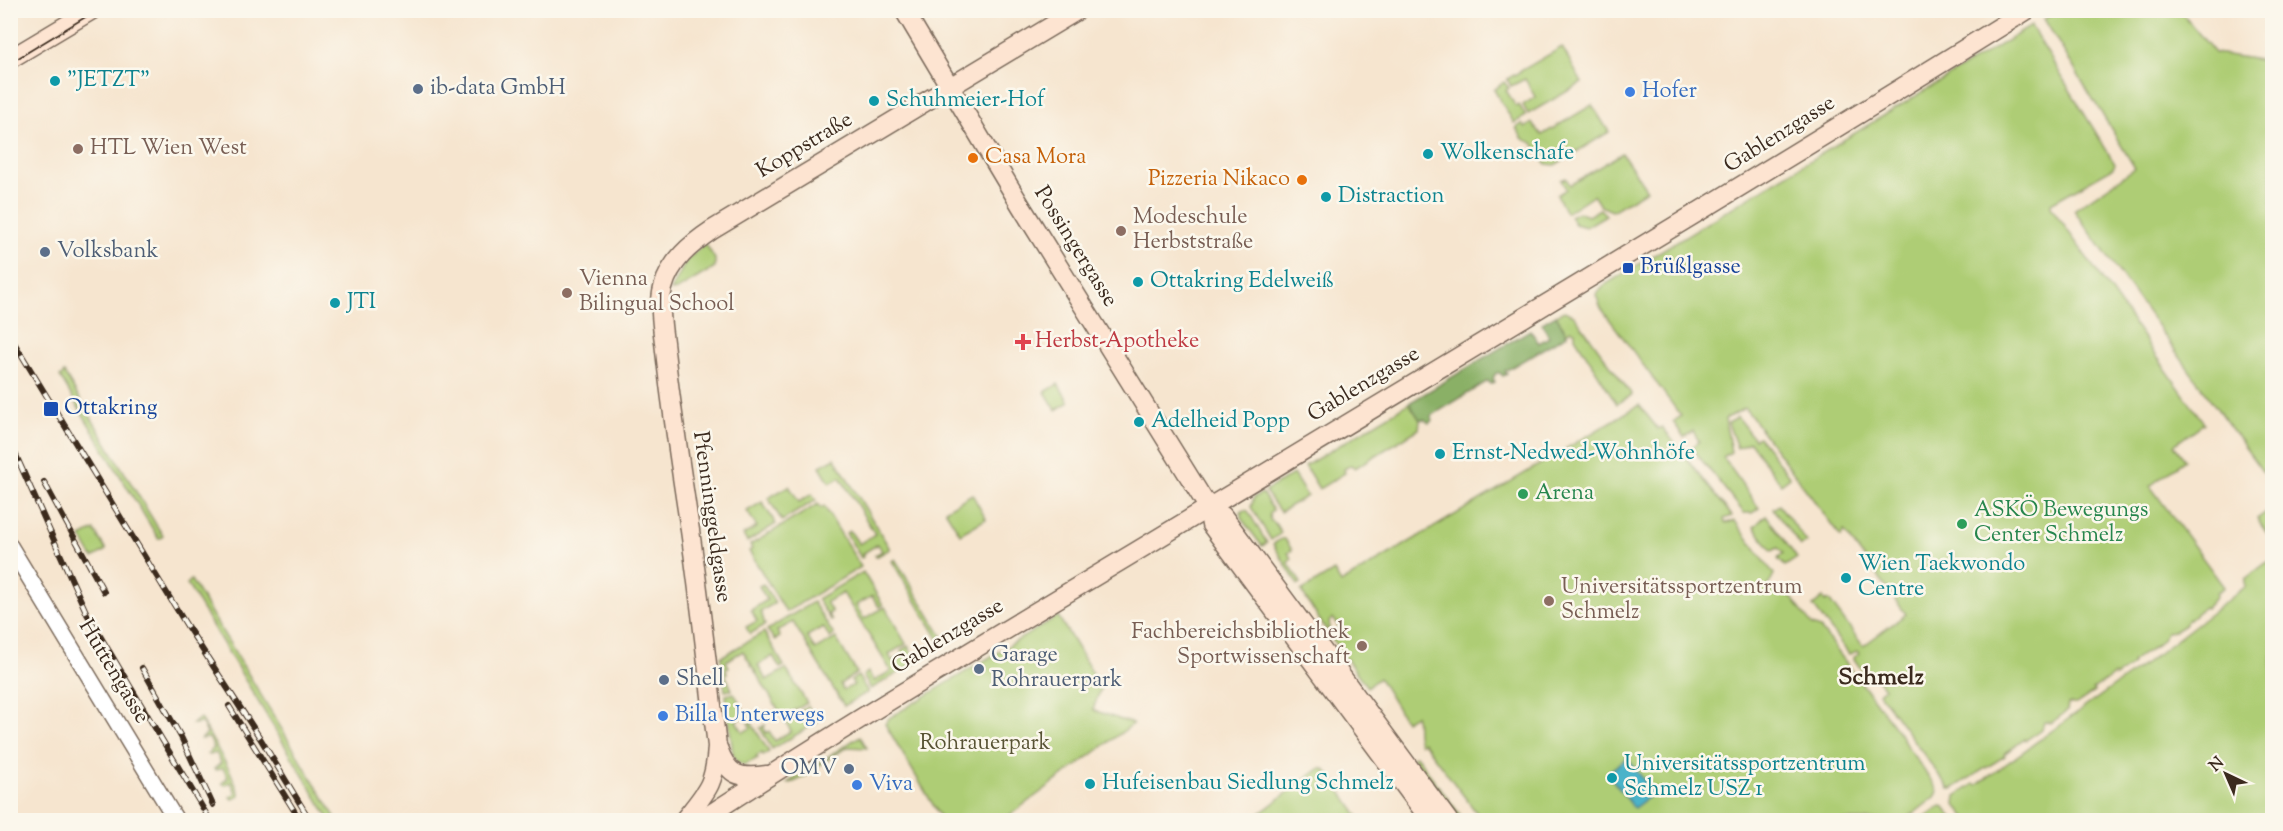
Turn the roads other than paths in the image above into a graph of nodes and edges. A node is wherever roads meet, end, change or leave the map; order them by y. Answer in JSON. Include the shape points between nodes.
{"nodes":[{"id":1,"x":92,"y":10,"type":"edge"},
{"id":2,"x":904,"y":10,"type":"edge"},
{"id":3,"x":1078,"y":10,"type":"edge"},
{"id":4,"x":2027,"y":10,"type":"edge"},
{"id":5,"x":10,"y":60,"type":"edge"},
{"id":6,"x":950,"y":87,"type":"junction"},
{"id":7,"x":712,"y":230,"type":"joint"},
{"id":8,"x":1208,"y":507,"type":"junction"},
{"id":9,"x":10,"y":546,"type":"edge"},
{"id":10,"x":717,"y":746,"type":"junction"},
{"id":11,"x":771,"y":774,"type":"junction"},
{"id":12,"x":176,"y":820,"type":"edge"},
{"id":13,"x":684,"y":820,"type":"edge"},
{"id":14,"x":695,"y":820,"type":"edge"},
{"id":15,"x":1430,"y":820,"type":"edge"},
{"id":16,"x":1448,"y":820,"type":"edge"}],
"edges":[{"from":1,"to":5,"type":"main road"},
{"from":2,"to":6,"type":"main road","name":"Possingergasse"},
{"from":3,"to":6,"type":"main road","name":"Koppstraße"},
{"from":4,"to":8,"type":"main road","name":"Gablenzgasse","via":[[1691,218]]},
{"from":6,"to":7,"type":"main road","name":"Koppstraße"},
{"from":6,"to":8,"type":"main road","name":"Possingergasse"},
{"from":7,"to":10,"type":"main road","name":"Pfenninggeldgasse","via":[[690,245],[673,267],[663,288],[662,321]]},
{"from":8,"to":11,"type":"main road","name":"Gablenzgasse"},
{"from":8,"to":15,"type":"main road","via":[[1211,525]]},
{"from":8,"to":16,"type":"main road","via":[[1223,516]]},
{"from":9,"to":12,"type":"street","name":"Huttengasse"},
{"from":10,"to":11,"type":"main road","via":[[725,766],[737,775],[746,778]]},
{"from":10,"to":13,"type":"main road","name":"Pfenninggeldgasse","via":[[709,788]]},
{"from":11,"to":14,"type":"main road","name":"Gablenzgasse"}]}
